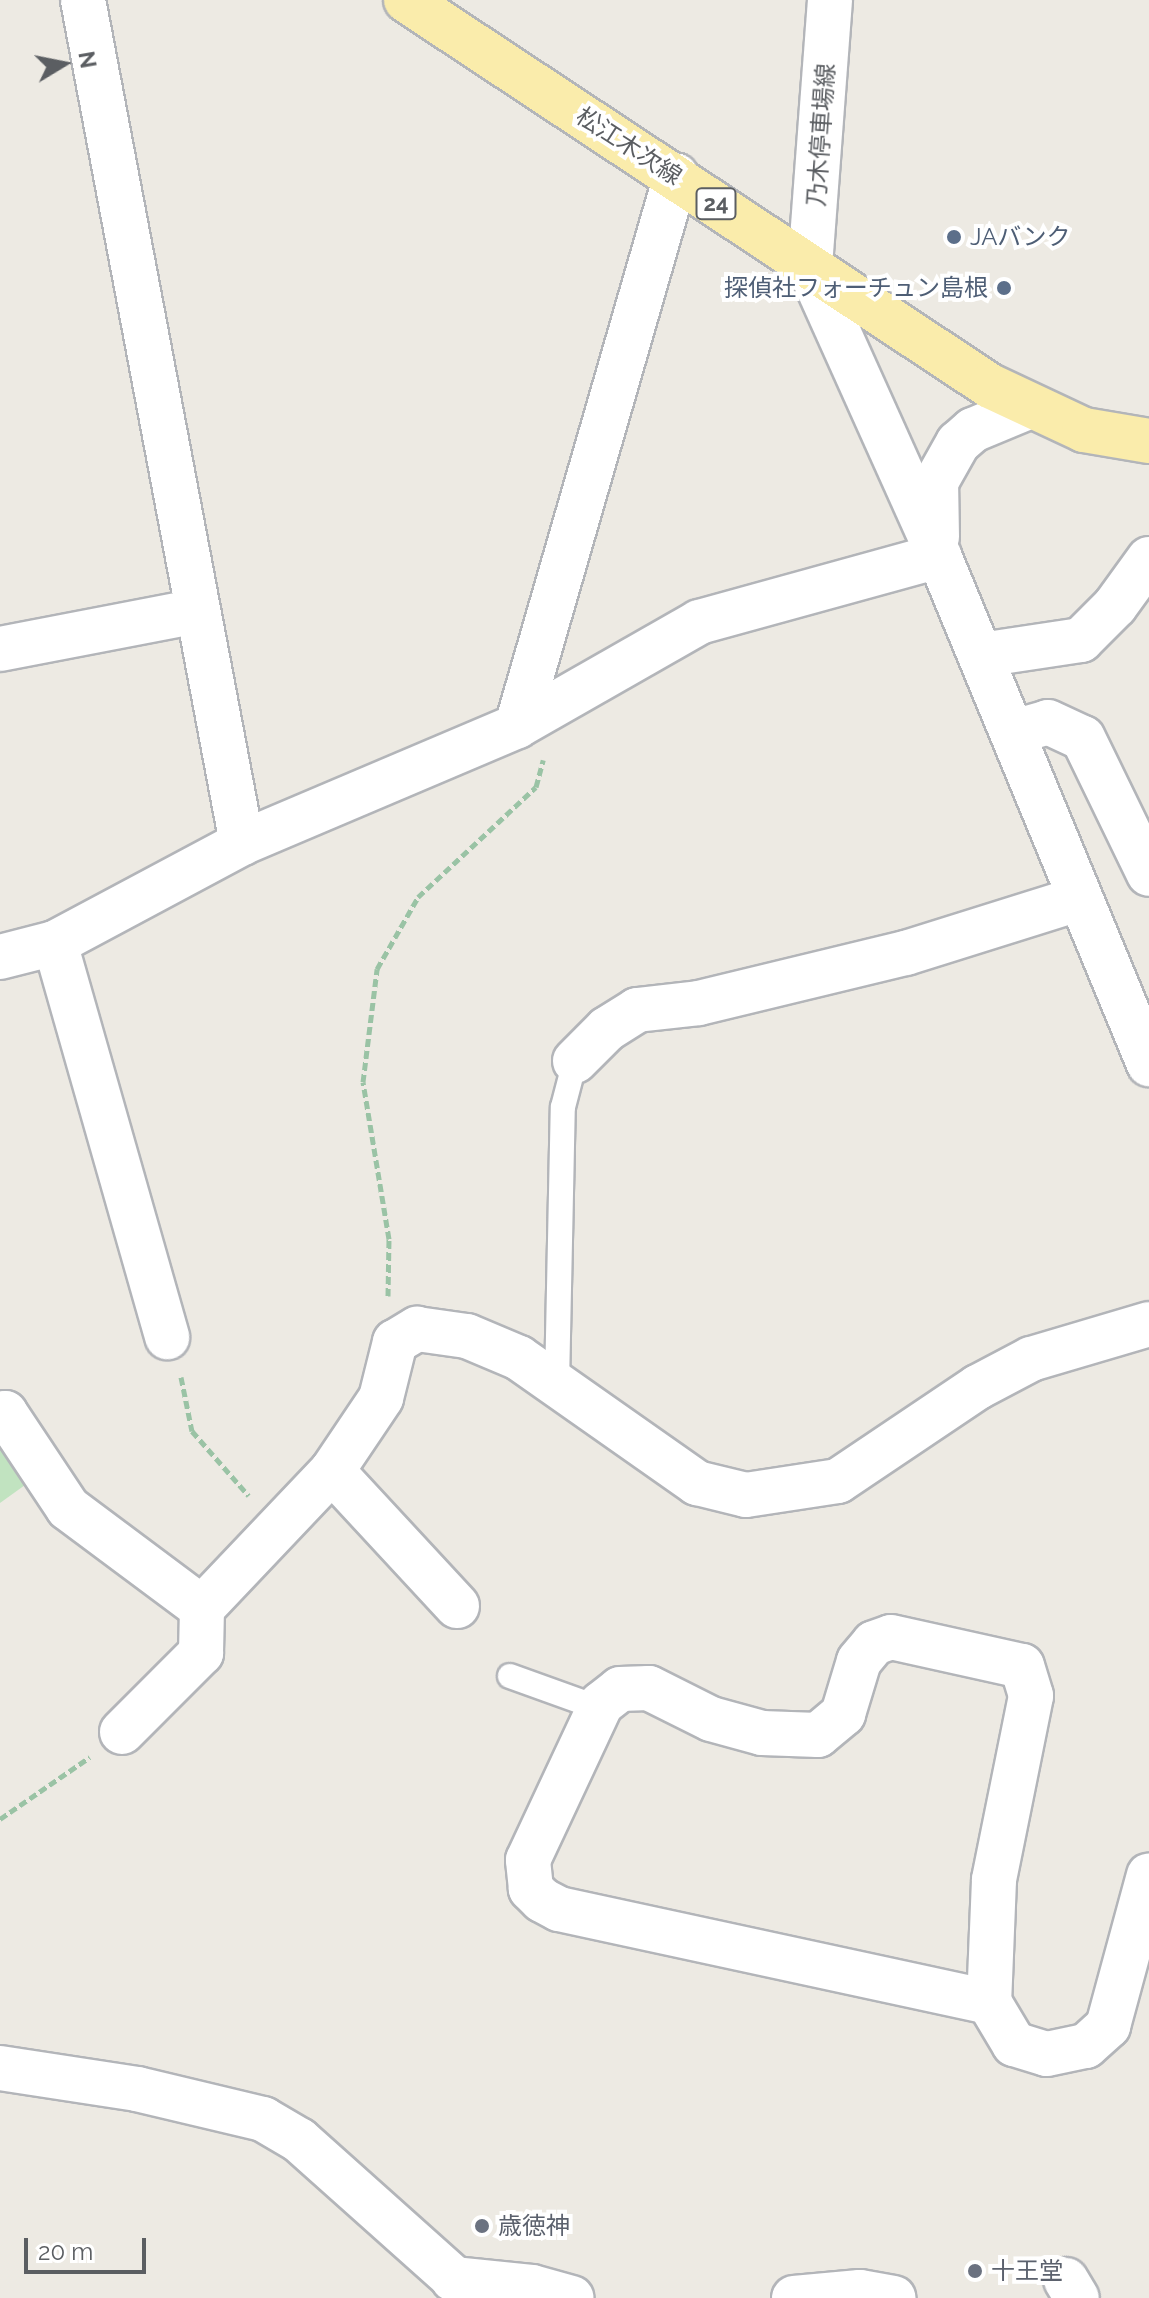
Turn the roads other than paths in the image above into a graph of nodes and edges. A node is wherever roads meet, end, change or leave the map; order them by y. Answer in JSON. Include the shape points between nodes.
{"nodes":[{"id":1,"x":83,"y":0,"type":"edge"},
{"id":2,"x":406,"y":0,"type":"edge"},
{"id":3,"x":830,"y":0,"type":"edge"},
{"id":4,"x":676,"y":176,"type":"junction"},
{"id":5,"x":810,"y":269,"type":"junction"},
{"id":6,"x":1028,"y":407,"type":"junction"},
{"id":7,"x":1149,"y":441,"type":"edge"},
{"id":8,"x":939,"y":556,"type":"junction"},
{"id":9,"x":1149,"y":559,"type":"edge"},
{"id":10,"x":197,"y":611,"type":"junction"},
{"id":11,"x":0,"y":649,"type":"edge"},
{"id":12,"x":981,"y":655,"type":"junction"},
{"id":13,"x":532,"y":718,"type":"junction"},
{"id":14,"x":1014,"y":732,"type":"junction"},
{"id":15,"x":242,"y":843,"type":"junction"},
{"id":16,"x":1149,"y":874,"type":"edge"},
{"id":17,"x":1078,"y":899,"type":"junction"},
{"id":18,"x":55,"y":943,"type":"junction"},
{"id":19,"x":0,"y":957,"type":"edge"},
{"id":20,"x":575,"y":1061,"type":"joint"},
{"id":21,"x":1149,"y":1064,"type":"edge"},
{"id":22,"x":1149,"y":1324,"type":"edge"},
{"id":23,"x":167,"y":1337,"type":"road end"},
{"id":24,"x":557,"y":1384,"type":"junction"},
{"id":25,"x":2,"y":1412,"type":"edge"},
{"id":26,"x":332,"y":1471,"type":"junction"},
{"id":27,"x":457,"y":1606,"type":"dead end"},
{"id":28,"x":202,"y":1608,"type":"junction"},
{"id":29,"x":510,"y":1676,"type":"dead end"},
{"id":30,"x":599,"y":1708,"type":"junction"},
{"id":31,"x":122,"y":1732,"type":"road end"},
{"id":32,"x":1149,"y":1875,"type":"edge"},
{"id":33,"x":989,"y":2002,"type":"junction"},
{"id":34,"x":0,"y":2068,"type":"edge"},
{"id":35,"x":464,"y":2288,"type":"edge"},
{"id":36,"x":572,"y":2298,"type":"edge"},
{"id":37,"x":794,"y":2298,"type":"edge"},
{"id":38,"x":893,"y":2298,"type":"edge"}],
"edges":[{"from":1,"to":10,"type":"street"},
{"from":2,"to":4,"type":"main road","name":"松江木次線","number":"24"},
{"from":3,"to":5,"type":"street","name":"乃木停車場線"},
{"from":4,"to":5,"type":"main road","name":"松江木次線","number":"24"},
{"from":4,"to":13,"type":"street"},
{"from":5,"to":6,"type":"main road","name":"松江木次線","number":"24"},
{"from":5,"to":8,"type":"street"},
{"from":6,"to":7,"type":"main road","name":"松江木次線","number":"24","via":[[1084,430]]},
{"from":6,"to":8,"type":"street","via":[[973,430],[945,464],[936,482]]},
{"from":8,"to":12,"type":"street"},
{"from":8,"to":13,"type":"street","via":[[699,622]]},
{"from":9,"to":12,"type":"street","via":[[1115,606],[1081,640]]},
{"from":10,"to":11,"type":"street"},
{"from":10,"to":15,"type":"street"},
{"from":12,"to":14,"type":"street"},
{"from":13,"to":15,"type":"street"},
{"from":14,"to":16,"type":"street","via":[[1048,722],[1083,738]]},
{"from":14,"to":17,"type":"street"},
{"from":15,"to":18,"type":"street"},
{"from":17,"to":20,"type":"street","via":[[906,953],[699,1003],[637,1010],[607,1029]]},
{"from":17,"to":21,"type":"street"},
{"from":18,"to":19,"type":"street"},
{"from":18,"to":23,"type":"street"},
{"from":20,"to":24,"type":"lane","via":[[563,1107]]},
{"from":22,"to":24,"type":"street","via":[[1031,1359],[978,1387],[855,1473],[769,1494],[725,1493],[697,1483]]},
{"from":24,"to":26,"type":"street","via":[[519,1358],[467,1336],[426,1329],[400,1337],[391,1350],[381,1398]]},
{"from":25,"to":28,"type":"street","via":[[68,1508]]},
{"from":26,"to":27,"type":"street"},
{"from":26,"to":28,"type":"street"},
{"from":28,"to":31,"type":"street","via":[[201,1653]]},
{"from":29,"to":30,"type":"lane"},
{"from":30,"to":33,"type":"street","via":[[528,1860],[531,1889],[542,1900],[559,1909]]},
{"from":30,"to":33,"type":"street","via":[[620,1689],[649,1688],[711,1719],[762,1733],[818,1735],[843,1714],[859,1661],[874,1643],[891,1637],[1022,1666],[1031,1696],[994,1880]]},
{"from":32,"to":33,"type":"street","via":[[1108,2026],[1086,2046],[1047,2054],[1014,2044]]},
{"from":34,"to":35,"type":"street","via":[[178,2097],[263,2119],[299,2140]]},
{"from":35,"to":36,"type":"street","via":[[532,2287]]},
{"from":37,"to":38,"type":"street","via":[[860,2292]]}]}
